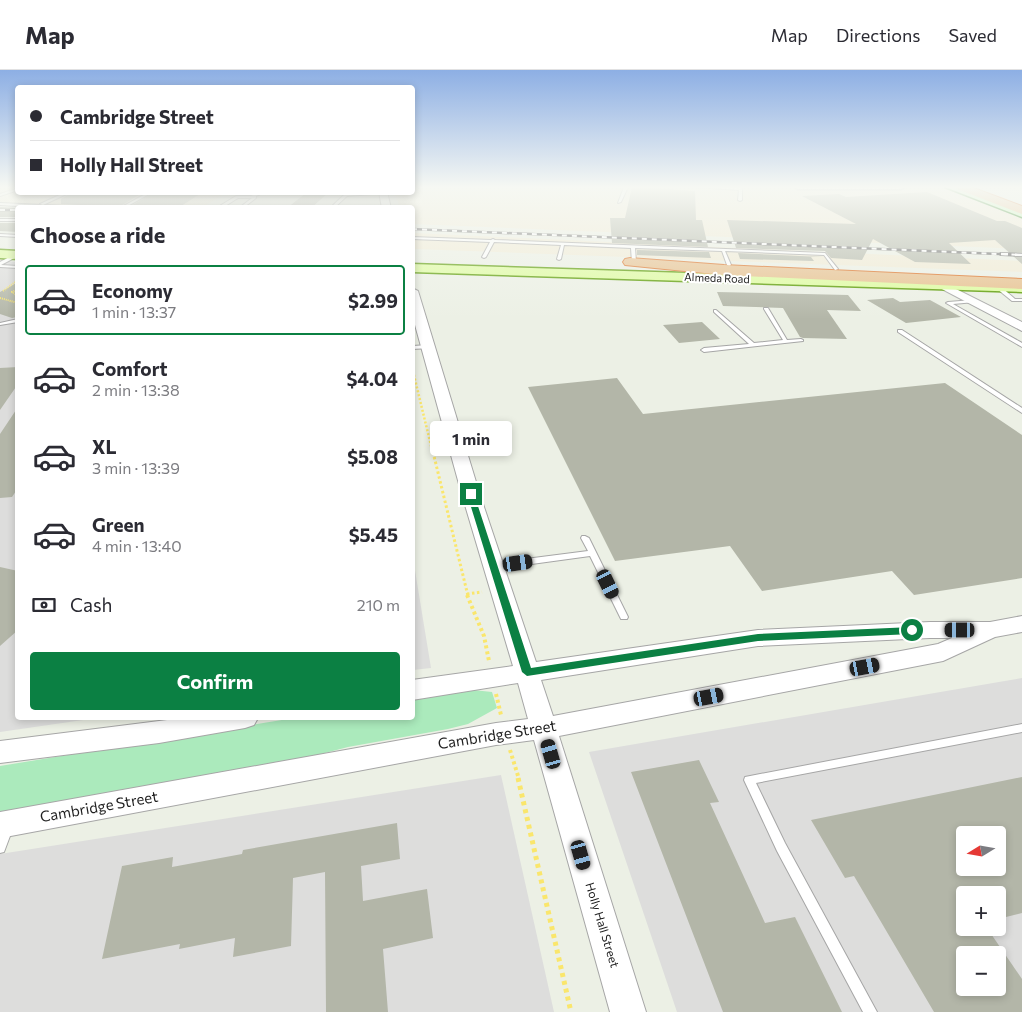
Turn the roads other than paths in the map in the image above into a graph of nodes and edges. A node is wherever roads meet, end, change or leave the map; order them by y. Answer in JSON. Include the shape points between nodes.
{"nodes":[{"id":1,"x":15,"y":237,"type":"edge"},
{"id":2,"x":415,"y":238,"type":"edge"},
{"id":3,"x":493,"y":240,"type":"junction"},
{"id":4,"x":1,"y":243,"type":"edge"},
{"id":5,"x":563,"y":243,"type":"junction"},
{"id":6,"x":723,"y":250,"type":"junction"},
{"id":7,"x":15,"y":254,"type":"edge"},
{"id":8,"x":15,"y":256,"type":"edge"},
{"id":9,"x":15,"y":256,"type":"edge"},
{"id":10,"x":484,"y":257,"type":"junction"},
{"id":11,"x":632,"y":257,"type":"junction"},
{"id":12,"x":421,"y":258,"type":"edge"},
{"id":13,"x":559,"y":259,"type":"junction"},
{"id":14,"x":0,"y":265,"type":"edge"},
{"id":15,"x":728,"y":265,"type":"junction"},
{"id":16,"x":447,"y":269,"type":"junction"},
{"id":17,"x":836,"y":269,"type":"junction"},
{"id":18,"x":1022,"y":274,"type":"edge"},
{"id":19,"x":1022,"y":284,"type":"edge"},
{"id":20,"x":944,"y":286,"type":"junction"},
{"id":21,"x":1018,"y":294,"type":"edge"},
{"id":22,"x":1022,"y":300,"type":"edge"},
{"id":23,"x":973,"y":301,"type":"junction"},
{"id":24,"x":1022,"y":304,"type":"edge"},
{"id":25,"x":766,"y":309,"type":"dead end"},
{"id":26,"x":415,"y":311,"type":"edge"},
{"id":27,"x":716,"y":311,"type":"dead end"},
{"id":28,"x":15,"y":321,"type":"edge"},
{"id":29,"x":0,"y":324,"type":"edge"},
{"id":30,"x":1022,"y":327,"type":"edge"},
{"id":31,"x":900,"y":331,"type":"dead end"},
{"id":32,"x":801,"y":340,"type":"dead end"},
{"id":33,"x":786,"y":342,"type":"junction"},
{"id":34,"x":753,"y":345,"type":"junction"},
{"id":35,"x":1022,"y":345,"type":"edge"},
{"id":36,"x":421,"y":348,"type":"edge"},
{"id":37,"x":704,"y":350,"type":"dead end"},
{"id":38,"x":1022,"y":411,"type":"edge"},
{"id":39,"x":586,"y":538,"type":"dead end"},
{"id":40,"x":593,"y":552,"type":"junction"},
{"id":41,"x":495,"y":566,"type":"junction"},
{"id":42,"x":624,"y":616,"type":"dead end"},
{"id":43,"x":1022,"y":624,"type":"edge"},
{"id":44,"x":990,"y":630,"type":"junction"},
{"id":45,"x":527,"y":672,"type":"junction"},
{"id":46,"x":415,"y":689,"type":"edge"},
{"id":47,"x":234,"y":720,"type":"edge"},
{"id":48,"x":544,"y":728,"type":"junction"},
{"id":49,"x":1022,"y":728,"type":"edge"},
{"id":50,"x":0,"y":752,"type":"edge"},
{"id":51,"x":3,"y":832,"type":"edge"},
{"id":52,"x":628,"y":1012,"type":"edge"},
{"id":53,"x":870,"y":1012,"type":"edge"}],
"edges":[{"from":1,"to":4,"type":"lane"},
{"from":2,"to":3,"type":"lane"},
{"from":3,"to":5,"type":"lane"},
{"from":3,"to":10,"type":"lane"},
{"from":4,"to":7,"type":"main road"},
{"from":5,"to":11,"type":"lane"},
{"from":5,"to":13,"type":"lane"},
{"from":6,"to":11,"type":"lane"},
{"from":6,"to":15,"type":"lane"},
{"from":6,"to":17,"type":"lane","via":[[824,254]]},
{"from":8,"to":14,"type":"lane"},
{"from":9,"to":14,"type":"lane"},
{"from":10,"to":13,"type":"main road","name":"Almeda Road"},
{"from":10,"to":16,"type":"main road","name":"Almeda Road","via":[[456,256],[436,264]]},
{"from":11,"to":13,"type":"main road","name":"Almeda Road"},
{"from":11,"to":15,"type":"main road","name":"Almeda Road"},
{"from":11,"to":19,"type":"highway","via":[[724,270]]},
{"from":12,"to":16,"type":"main road","name":"Almeda Road"},
{"from":15,"to":17,"type":"main road","name":"Almeda Road"},
{"from":16,"to":20,"type":"main road","name":"Almeda Road"},
{"from":17,"to":18,"type":"main road","name":"Almeda Road"},
{"from":20,"to":21,"type":"main road","name":"Almeda Road","via":[[998,287]]},
{"from":20,"to":23,"type":"street"},
{"from":21,"to":22,"type":"lane"},
{"from":21,"to":24,"type":"lane"},
{"from":23,"to":30,"type":"street"},
{"from":23,"to":35,"type":"lane","via":[[948,303]]},
{"from":25,"to":33,"type":"lane"},
{"from":26,"to":36,"type":"street","name":"Holly Hall Street"},
{"from":27,"to":34,"type":"lane"},
{"from":28,"to":29,"type":"lane"},
{"from":31,"to":38,"type":"lane"},
{"from":32,"to":33,"type":"lane"},
{"from":33,"to":34,"type":"lane"},
{"from":34,"to":37,"type":"lane"},
{"from":36,"to":41,"type":"street","name":"Holly Hall Street"},
{"from":39,"to":40,"type":"lane"},
{"from":40,"to":41,"type":"lane"},
{"from":40,"to":42,"type":"lane"},
{"from":41,"to":45,"type":"street","name":"Holly Hall Street"},
{"from":43,"to":44,"type":"street","name":"Cambridge Street"},
{"from":44,"to":45,"type":"street","name":"Cambridge Street","via":[[758,638]]},
{"from":44,"to":48,"type":"street","name":"Cambridge Street","via":[[943,652]]},
{"from":45,"to":46,"type":"street","name":"Cambridge Street"},
{"from":45,"to":48,"type":"street","name":"Holly Hall Street"},
{"from":47,"to":50,"type":"street"},
{"from":48,"to":51,"type":"street","name":"Cambridge Street"},
{"from":48,"to":52,"type":"street","name":"Holly Hall Street"},
{"from":49,"to":53,"type":"lane","via":[[749,780]]}]}
